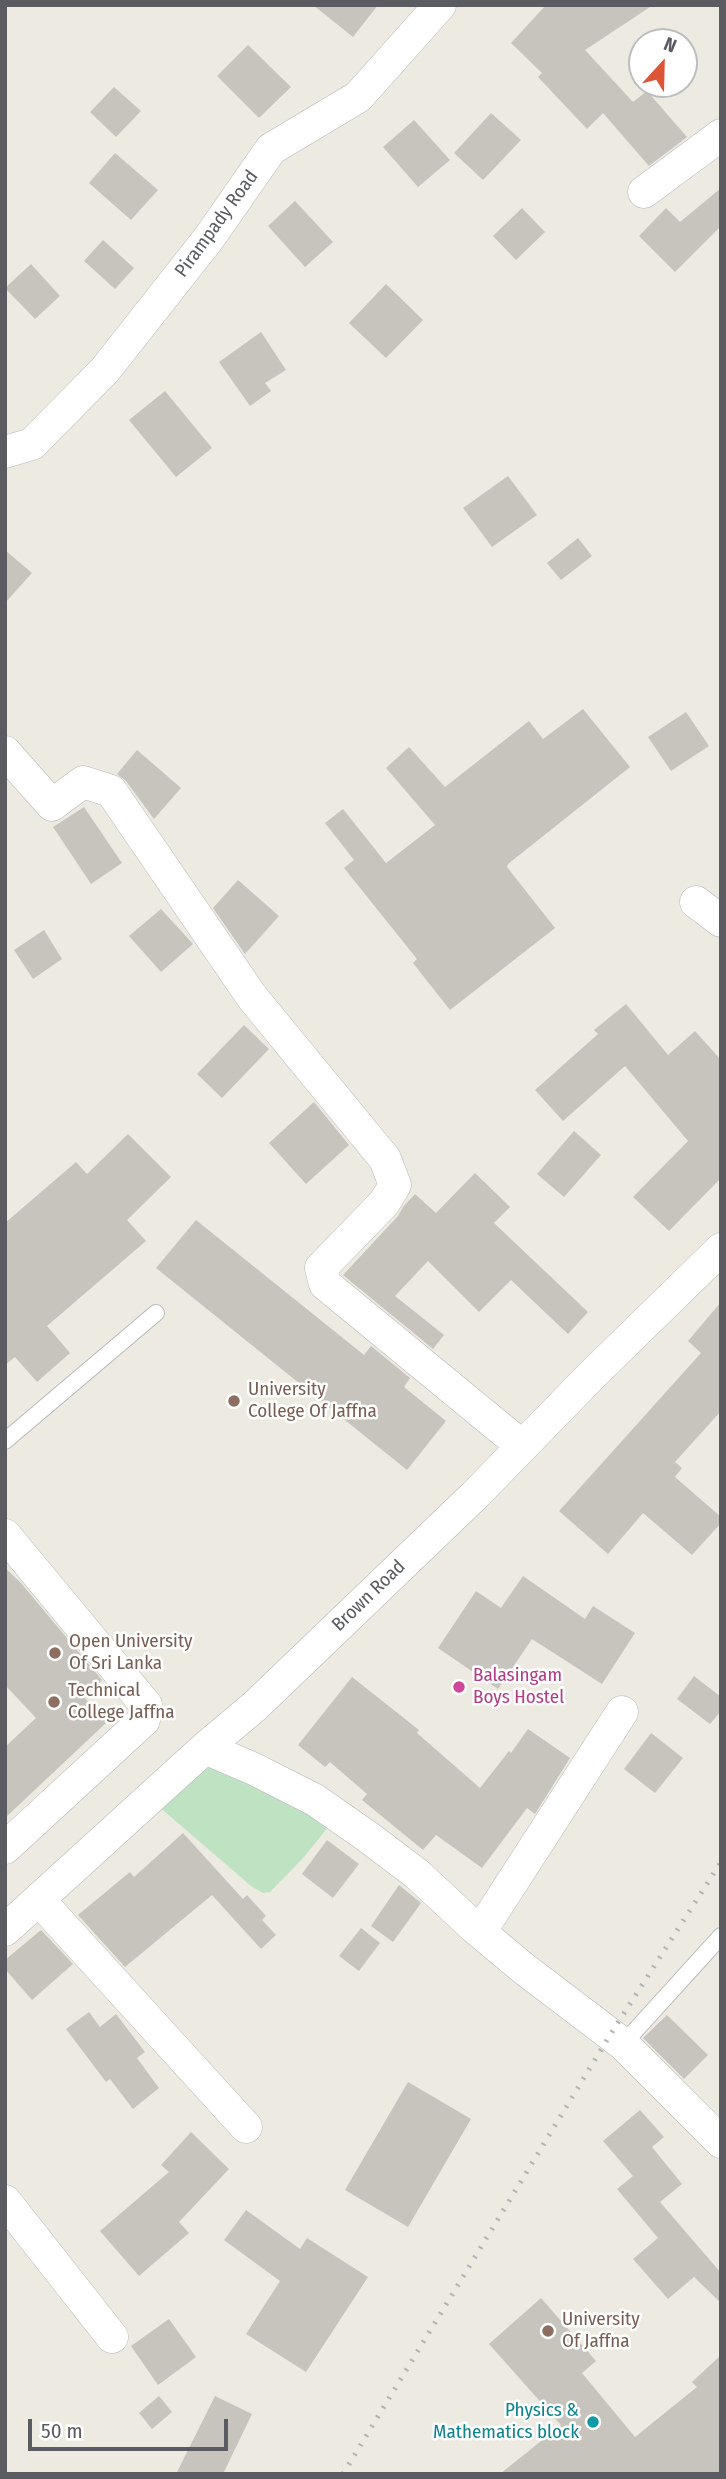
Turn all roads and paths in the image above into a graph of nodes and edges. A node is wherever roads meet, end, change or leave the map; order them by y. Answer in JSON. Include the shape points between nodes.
{"nodes":[{"id":1,"x":440,"y":5,"type":"edge"},
{"id":2,"x":721,"y":135,"type":"edge"},
{"id":3,"x":644,"y":192,"type":"dead end"},
{"id":4,"x":5,"y":452,"type":"edge"},
{"id":5,"x":5,"y":752,"type":"edge"},
{"id":6,"x":721,"y":1248,"type":"edge"},
{"id":7,"x":156,"y":1313,"type":"dead end"},
{"id":8,"x":5,"y":1441,"type":"edge"},
{"id":9,"x":522,"y":1446,"type":"junction"},
{"id":10,"x":5,"y":1535,"type":"edge"},
{"id":11,"x":622,"y":1712,"type":"dead end"},
{"id":12,"x":205,"y":1748,"type":"junction"},
{"id":13,"x":5,"y":1848,"type":"edge"},
{"id":14,"x":39,"y":1900,"type":"junction"},
{"id":15,"x":5,"y":1930,"type":"edge"},
{"id":16,"x":480,"y":1932,"type":"junction"},
{"id":17,"x":721,"y":1936,"type":"edge"},
{"id":18,"x":622,"y":2045,"type":"junction"},
{"id":19,"x":246,"y":2127,"type":"dead end"},
{"id":20,"x":721,"y":2141,"type":"edge"},
{"id":21,"x":5,"y":2201,"type":"edge"},
{"id":22,"x":112,"y":2337,"type":"dead end"}],
"edges":[{"from":1,"to":4,"type":"street","name":"Pirampady Road","via":[[358,97],[271,149],[209,238],[105,370],[32,444]]},
{"from":2,"to":3,"type":"street"},
{"from":5,"to":9,"type":"street","via":[[52,805],[83,782],[111,791],[252,997],[385,1159],[395,1185],[384,1203],[321,1268],[325,1284]]},
{"from":6,"to":9,"type":"street","name":"Brown Road"},
{"from":7,"to":8,"type":"lane"},
{"from":9,"to":12,"type":"street","name":"Brown Road","via":[[255,1706]]},
{"from":10,"to":13,"type":"street","via":[[146,1705],[144,1720]]},
{"from":11,"to":16,"type":"street"},
{"from":12,"to":14,"type":"street","name":"Brown Road"},
{"from":12,"to":16,"type":"street","via":[[316,1800],[417,1874]]},
{"from":14,"to":15,"type":"street","name":"Brown Road"},
{"from":14,"to":19,"type":"street"},
{"from":16,"to":18,"type":"street"},
{"from":17,"to":18,"type":"lane"},
{"from":18,"to":20,"type":"street"},
{"from":21,"to":22,"type":"street"}]}
